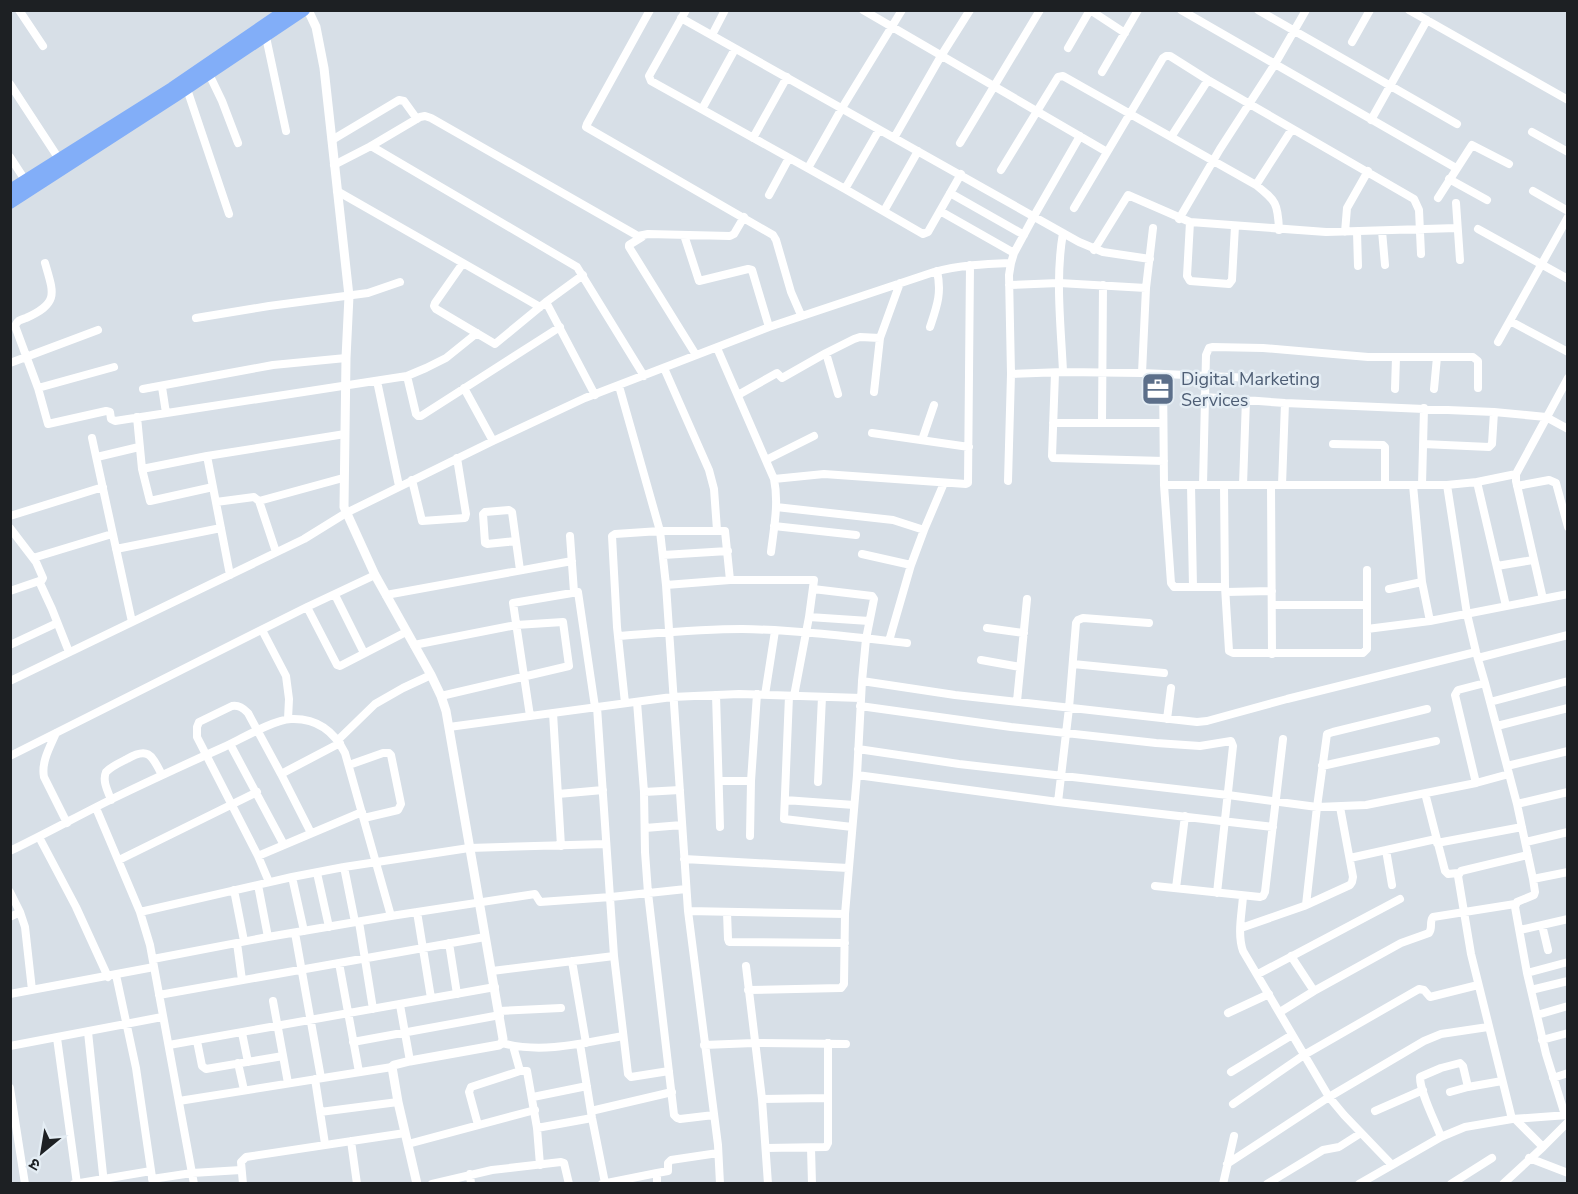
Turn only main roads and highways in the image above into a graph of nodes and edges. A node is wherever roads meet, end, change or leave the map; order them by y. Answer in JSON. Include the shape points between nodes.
{"nodes":[{"id":1,"x":286,"y":10,"type":"edge"},
{"id":2,"x":306,"y":10,"type":"edge"},
{"id":3,"x":10,"y":190,"type":"edge"},
{"id":4,"x":10,"y":203,"type":"edge"}],
"edges":[{"from":1,"to":3,"type":"highway","via":[[172,88]]},
{"from":2,"to":4,"type":"highway"}]}
